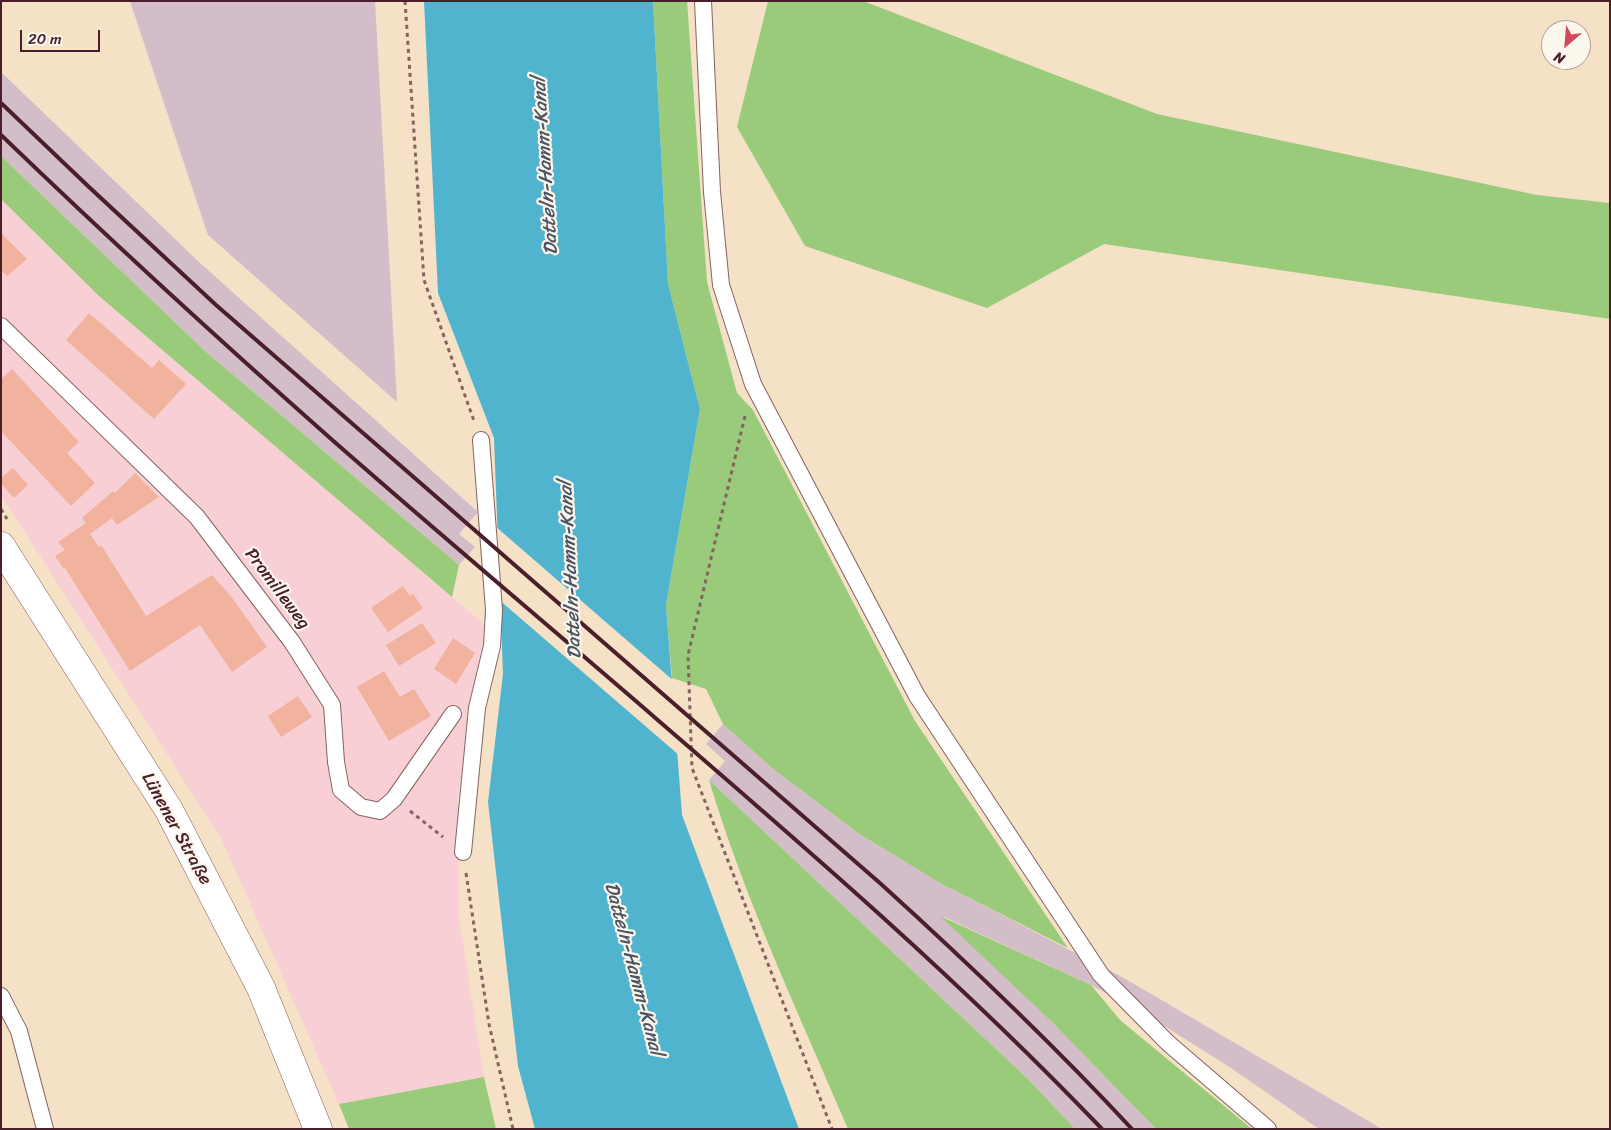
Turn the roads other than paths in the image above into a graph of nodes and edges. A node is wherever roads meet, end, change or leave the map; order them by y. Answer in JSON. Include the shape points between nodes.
{"nodes":[{"id":1,"x":703,"y":1,"type":"edge"},
{"id":2,"x":1,"y":326,"type":"edge"},
{"id":3,"x":481,"y":440,"type":"road end"},
{"id":4,"x":1,"y":546,"type":"edge"},
{"id":5,"x":453,"y":714,"type":"dead end"},
{"id":6,"x":463,"y":852,"type":"road end"},
{"id":7,"x":1,"y":996,"type":"edge"},
{"id":8,"x":45,"y":1129,"type":"edge"},
{"id":9,"x":318,"y":1129,"type":"edge"},
{"id":10,"x":1268,"y":1129,"type":"edge"}],
"edges":[{"from":1,"to":10,"type":"lane","via":[[720,285],[753,384],[917,696],[1101,975],[1168,1043]]},
{"from":2,"to":5,"type":"lane","name":"Promilleweg","via":[[197,517],[292,642],[332,705],[341,790],[361,807],[380,811],[394,799]]},
{"from":3,"to":6,"type":"lane","via":[[494,610],[492,646],[477,708]]},
{"from":4,"to":9,"type":"street","name":"Lünener Straße","via":[[168,810],[261,988]]},
{"from":7,"to":8,"type":"lane","via":[[19,1031]]}]}
